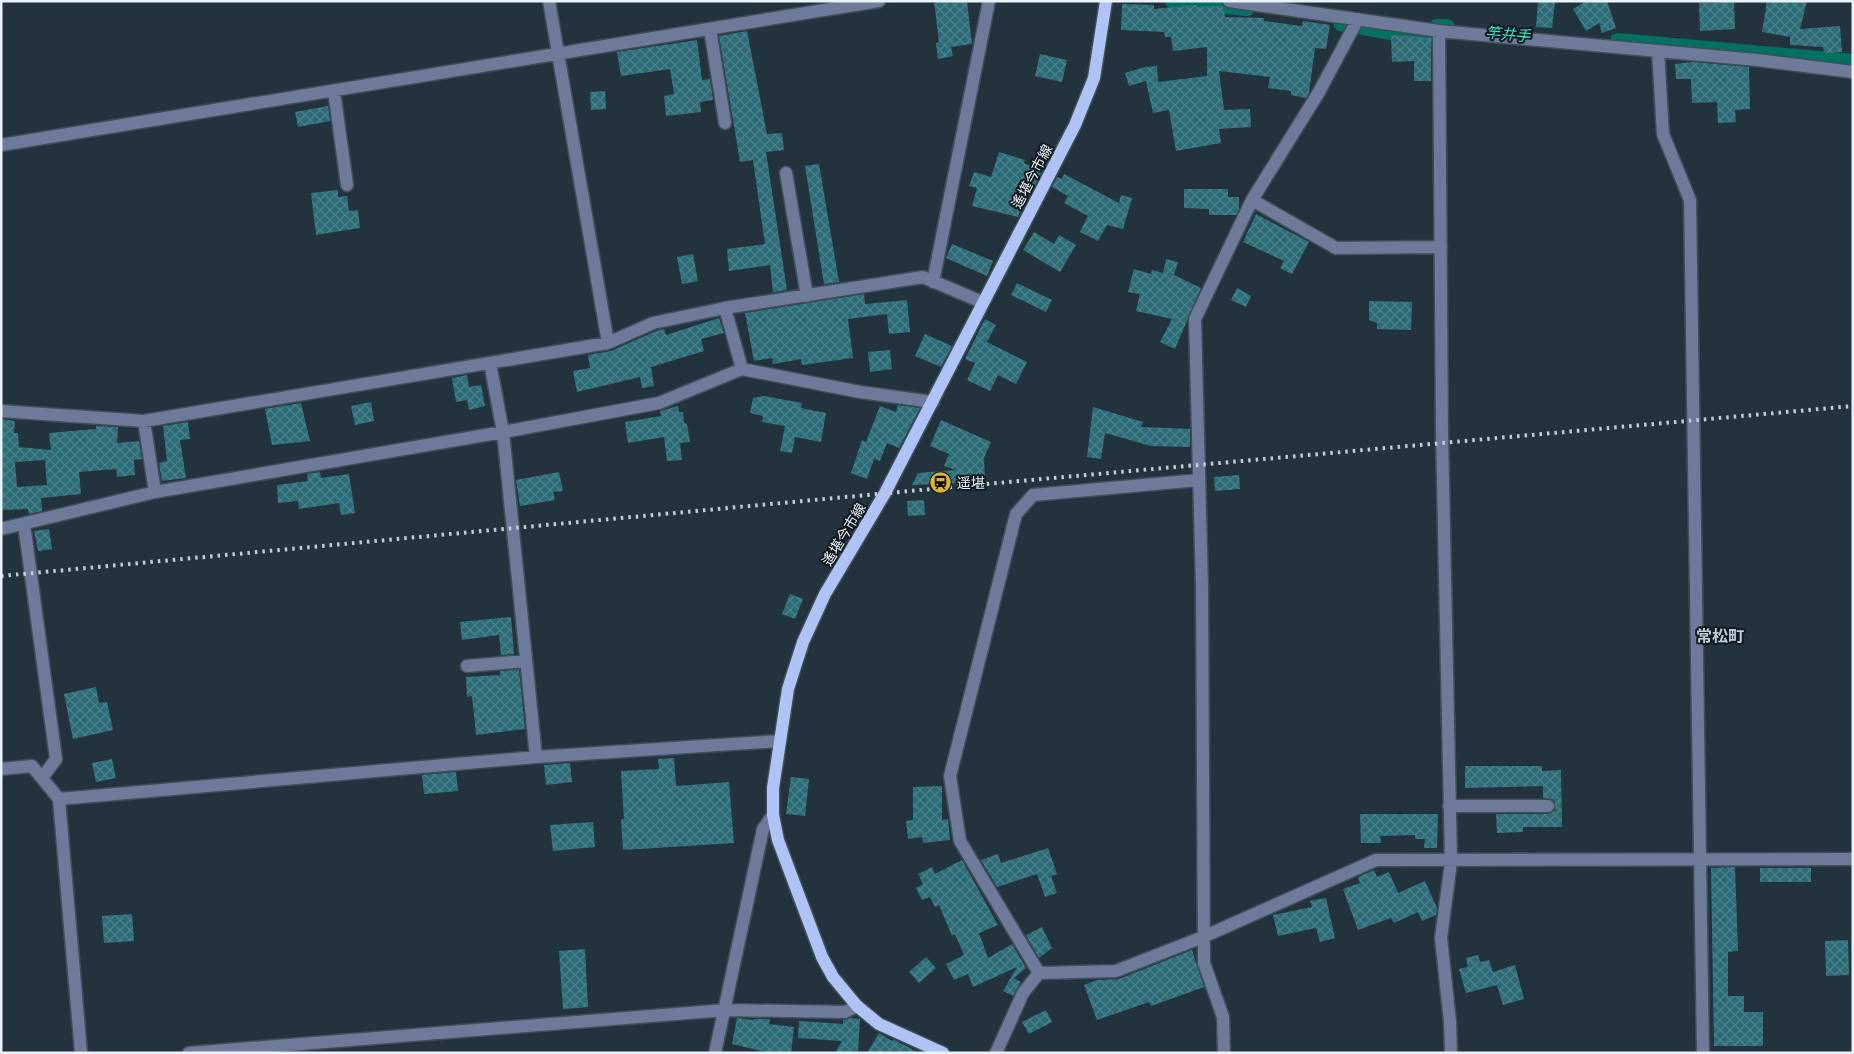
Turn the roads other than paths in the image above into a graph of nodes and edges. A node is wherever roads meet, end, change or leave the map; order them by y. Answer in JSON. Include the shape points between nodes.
{"nodes":[{"id":1,"x":549,"y":1,"type":"edge"},
{"id":2,"x":879,"y":1,"type":"edge"},
{"id":3,"x":989,"y":1,"type":"edge"},
{"id":4,"x":1106,"y":1,"type":"edge"},
{"id":5,"x":1230,"y":1,"type":"edge"},
{"id":6,"x":1358,"y":20,"type":"junction"},
{"id":7,"x":710,"y":29,"type":"junction"},
{"id":8,"x":1439,"y":31,"type":"junction"},
{"id":9,"x":1658,"y":51,"type":"junction"},
{"id":10,"x":557,"y":54,"type":"junction"},
{"id":11,"x":1853,"y":72,"type":"edge"},
{"id":12,"x":334,"y":91,"type":"junction"},
{"id":13,"x":725,"y":123,"type":"dead end"},
{"id":14,"x":1,"y":145,"type":"edge"},
{"id":15,"x":786,"y":173,"type":"dead end"},
{"id":16,"x":347,"y":185,"type":"dead end"},
{"id":17,"x":1252,"y":200,"type":"junction"},
{"id":18,"x":1441,"y":247,"type":"junction"},
{"id":19,"x":933,"y":282,"type":"junction"},
{"id":20,"x":807,"y":296,"type":"junction"},
{"id":21,"x":982,"y":302,"type":"junction"},
{"id":22,"x":725,"y":308,"type":"junction"},
{"id":23,"x":608,"y":343,"type":"junction"},
{"id":24,"x":490,"y":363,"type":"junction"},
{"id":25,"x":742,"y":369,"type":"junction"},
{"id":26,"x":933,"y":402,"type":"junction"},
{"id":27,"x":1,"y":411,"type":"edge"},
{"id":28,"x":144,"y":421,"type":"junction"},
{"id":29,"x":503,"y":432,"type":"junction"},
{"id":30,"x":1200,"y":480,"type":"junction"},
{"id":31,"x":155,"y":492,"type":"junction"},
{"id":32,"x":24,"y":524,"type":"junction"},
{"id":33,"x":1,"y":529,"type":"edge"},
{"id":34,"x":526,"y":661,"type":"junction"},
{"id":35,"x":466,"y":666,"type":"dead end"},
{"id":36,"x":780,"y":742,"type":"junction"},
{"id":37,"x":536,"y":757,"type":"junction"},
{"id":38,"x":1,"y":768,"type":"edge"},
{"id":39,"x":42,"y":778,"type":"junction"},
{"id":40,"x":59,"y":799,"type":"junction"},
{"id":41,"x":1450,"y":806,"type":"junction"},
{"id":42,"x":1548,"y":806,"type":"dead end"},
{"id":43,"x":773,"y":815,"type":"junction"},
{"id":44,"x":1853,"y":859,"type":"edge"},
{"id":45,"x":1700,"y":860,"type":"junction"},
{"id":46,"x":1450,"y":862,"type":"junction"},
{"id":47,"x":1203,"y":936,"type":"junction"},
{"id":48,"x":1039,"y":973,"type":"junction"},
{"id":49,"x":857,"y":1006,"type":"junction"},
{"id":50,"x":726,"y":1010,"type":"junction"},
{"id":51,"x":940,"y":1052,"type":"edge"},
{"id":52,"x":82,"y":1053,"type":"edge"},
{"id":53,"x":189,"y":1053,"type":"edge"},
{"id":54,"x":716,"y":1053,"type":"edge"},
{"id":55,"x":996,"y":1053,"type":"edge"},
{"id":56,"x":1224,"y":1053,"type":"edge"},
{"id":57,"x":1451,"y":1053,"type":"edge"},
{"id":58,"x":1703,"y":1053,"type":"edge"}],
"edges":[{"from":1,"to":10,"type":"street"},
{"from":2,"to":7,"type":"street"},
{"from":3,"to":19,"type":"street"},
{"from":4,"to":21,"type":"main road","name":"遙堪今市線","via":[[1094,78],[1075,125]]},
{"from":5,"to":6,"type":"street"},
{"from":6,"to":8,"type":"street"},
{"from":6,"to":17,"type":"street","via":[[1319,92]]},
{"from":7,"to":10,"type":"street"},
{"from":7,"to":13,"type":"street"},
{"from":8,"to":9,"type":"street"},
{"from":8,"to":18,"type":"street"},
{"from":9,"to":11,"type":"street"},
{"from":9,"to":45,"type":"street","via":[[1663,134],[1690,200]]},
{"from":10,"to":12,"type":"street"},
{"from":10,"to":23,"type":"street"},
{"from":12,"to":14,"type":"street"},
{"from":12,"to":16,"type":"street"},
{"from":15,"to":20,"type":"street"},
{"from":17,"to":18,"type":"street","via":[[1336,248]]},
{"from":17,"to":30,"type":"street","via":[[1195,319]]},
{"from":18,"to":41,"type":"street"},
{"from":19,"to":20,"type":"street","via":[[924,277]]},
{"from":19,"to":21,"type":"street"},
{"from":20,"to":22,"type":"street"},
{"from":21,"to":26,"type":"main road","name":"遙堪今市線"},
{"from":22,"to":23,"type":"street","via":[[653,323]]},
{"from":22,"to":25,"type":"street"},
{"from":23,"to":24,"type":"street"},
{"from":24,"to":28,"type":"street"},
{"from":24,"to":29,"type":"street"},
{"from":25,"to":26,"type":"street","via":[[860,392]]},
{"from":25,"to":29,"type":"street","via":[[659,403]]},
{"from":26,"to":36,"type":"main road","name":"遙堪今市線","via":[[803,642],[788,689]]},
{"from":27,"to":28,"type":"street"},
{"from":28,"to":31,"type":"street"},
{"from":29,"to":31,"type":"street"},
{"from":29,"to":34,"type":"street"},
{"from":30,"to":47,"type":"street"},
{"from":30,"to":48,"type":"street","via":[[1033,495],[1016,514],[950,776],[960,841]]},
{"from":31,"to":32,"type":"street"},
{"from":32,"to":33,"type":"street"},
{"from":32,"to":39,"type":"street","via":[[56,759]]},
{"from":34,"to":35,"type":"street"},
{"from":34,"to":37,"type":"street"},
{"from":36,"to":37,"type":"street"},
{"from":36,"to":43,"type":"main road","name":"遙堪今市線","via":[[773,788]]},
{"from":37,"to":40,"type":"street"},
{"from":38,"to":39,"type":"street","via":[[32,766]]},
{"from":39,"to":40,"type":"street"},
{"from":40,"to":52,"type":"street"},
{"from":41,"to":42,"type":"street"},
{"from":41,"to":46,"type":"street"},
{"from":43,"to":49,"type":"main road","name":"遙堪今市線","via":[[778,840],[822,957]]},
{"from":43,"to":50,"type":"street","via":[[763,829]]},
{"from":44,"to":45,"type":"street"},
{"from":45,"to":46,"type":"street"},
{"from":45,"to":58,"type":"street"},
{"from":46,"to":47,"type":"street","via":[[1376,860]]},
{"from":46,"to":57,"type":"street","via":[[1441,938]]},
{"from":47,"to":48,"type":"street","via":[[1116,971]]},
{"from":47,"to":56,"type":"street","via":[[1204,963],[1224,1017]]},
{"from":48,"to":55,"type":"street","via":[[1023,993]]},
{"from":49,"to":50,"type":"street","via":[[845,1012]]},
{"from":49,"to":51,"type":"main road","name":"遙堪今市線","via":[[879,1024]]},
{"from":50,"to":53,"type":"street"},
{"from":50,"to":54,"type":"street"}]}
